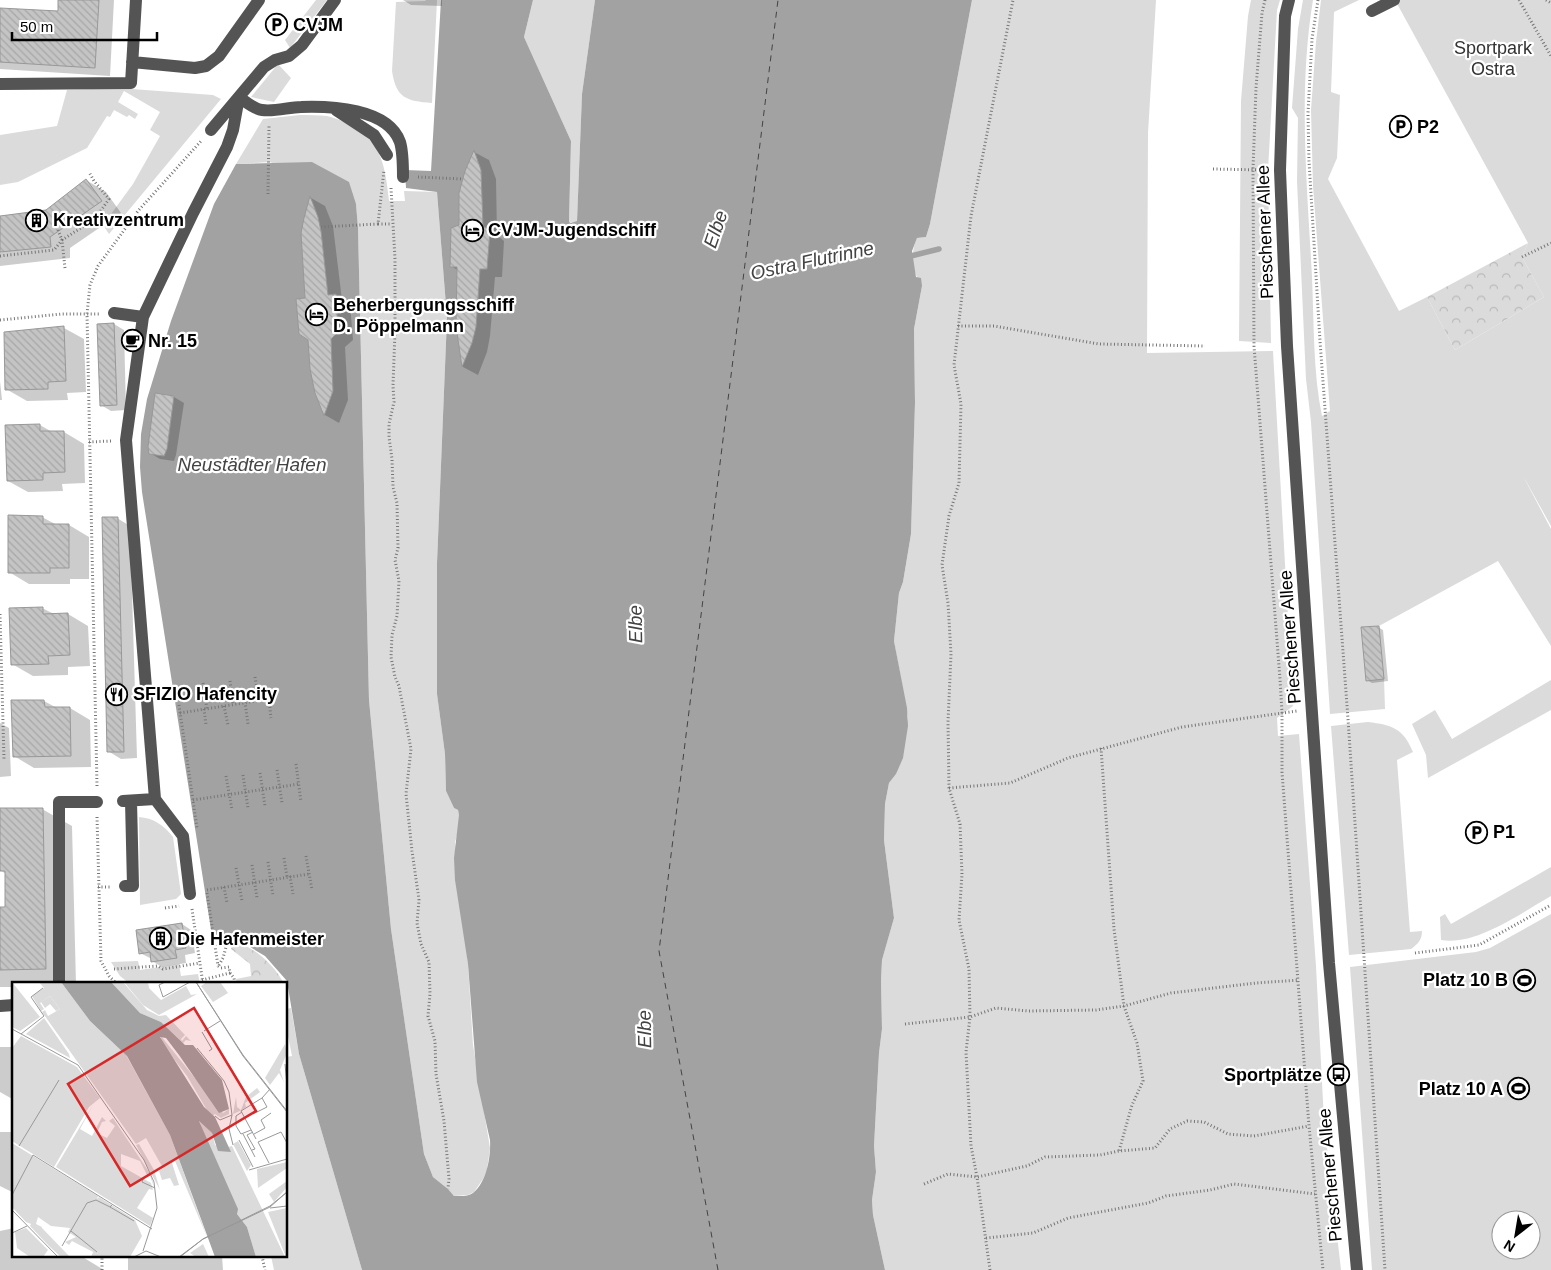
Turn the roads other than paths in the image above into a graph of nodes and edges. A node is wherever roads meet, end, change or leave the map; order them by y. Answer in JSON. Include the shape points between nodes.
{"nodes":[{"id":1,"x":136,"y":0,"type":"edge"},
{"id":2,"x":259,"y":0,"type":"edge"},
{"id":3,"x":335,"y":0,"type":"edge"},
{"id":4,"x":1289,"y":0,"type":"edge"},
{"id":5,"x":1394,"y":0,"type":"edge"},
{"id":6,"x":1372,"y":12,"type":"dead end"},
{"id":7,"x":132,"y":62,"type":"junction"},
{"id":8,"x":0,"y":84,"type":"edge"},
{"id":9,"x":239,"y":97,"type":"junction"},
{"id":10,"x":332,"y":108,"type":"junction"},
{"id":11,"x":211,"y":130,"type":"road end"},
{"id":12,"x":387,"y":155,"type":"road end"},
{"id":13,"x":403,"y":177,"type":"road end"},
{"id":14,"x":114,"y":313,"type":"dead end"},
{"id":15,"x":143,"y":317,"type":"junction"},
{"id":16,"x":155,"y":799,"type":"junction"},
{"id":17,"x":97,"y":802,"type":"road end"},
{"id":18,"x":125,"y":886,"type":"dead end"},
{"id":19,"x":190,"y":894,"type":"road end"},
{"id":20,"x":59,"y":982,"type":"edge"},
{"id":21,"x":1357,"y":1270,"type":"edge"}],
"edges":[{"from":1,"to":7,"type":"street"},
{"from":2,"to":7,"type":"street","via":[[219,56],[206,66],[195,68]]},
{"from":3,"to":9,"type":"street","via":[[302,45],[289,56],[264,67]]},
{"from":4,"to":21,"type":"street","name":"Pieschener Allee","via":[[1285,16],[1280,170],[1287,346],[1334,1028]]},
{"from":5,"to":6,"type":"street"},
{"from":7,"to":8,"type":"street","via":[[131,83]]},
{"from":9,"to":10,"type":"street","via":[[258,108],[270,110]]},
{"from":9,"to":11,"type":"street"},
{"from":9,"to":15,"type":"street","via":[[226,147]]},
{"from":10,"to":12,"type":"street","via":[[374,135]]},
{"from":10,"to":13,"type":"street","via":[[352,109],[389,126],[400,142]]},
{"from":14,"to":15,"type":"street"},
{"from":15,"to":16,"type":"street","via":[[121,440]]},
{"from":16,"to":18,"type":"street","via":[[127,801],[133,886]]},
{"from":16,"to":19,"type":"street","via":[[183,836]]},
{"from":17,"to":20,"type":"street","via":[[59,802]]}]}
